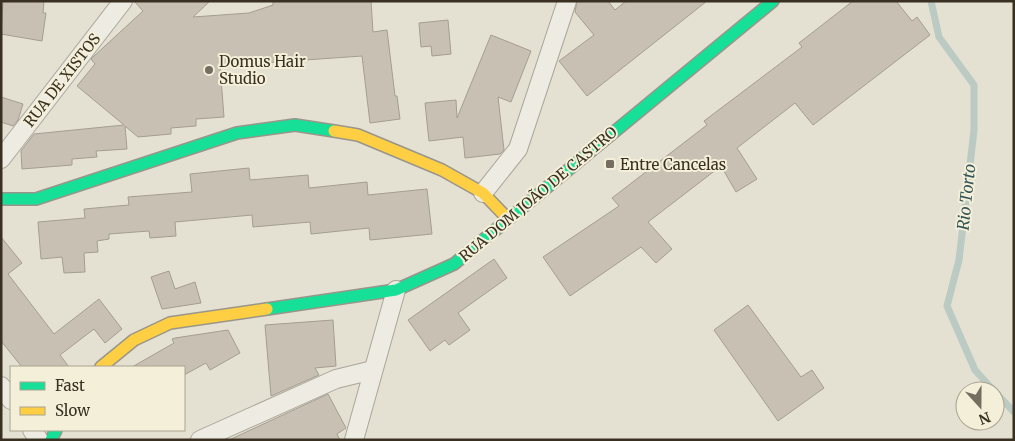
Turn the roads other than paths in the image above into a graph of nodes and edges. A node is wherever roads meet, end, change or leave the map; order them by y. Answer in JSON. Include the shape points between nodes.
{"nodes":[{"id":1,"x":123,"y":1,"type":"edge"},
{"id":2,"x":567,"y":1,"type":"edge"},
{"id":3,"x":773,"y":1,"type":"edge"},
{"id":4,"x":1,"y":159,"type":"edge"},
{"id":5,"x":483,"y":193,"type":"junction"},
{"id":6,"x":1,"y":199,"type":"edge"},
{"id":7,"x":508,"y":218,"type":"junction"},
{"id":8,"x":396,"y":290,"type":"junction"},
{"id":9,"x":102,"y":366,"type":"edge"},
{"id":10,"x":373,"y":370,"type":"junction"},
{"id":11,"x":1,"y":386,"type":"edge"},
{"id":12,"x":10,"y":399,"type":"edge"},
{"id":13,"x":200,"y":440,"type":"edge"},
{"id":14,"x":354,"y":440,"type":"edge"}],
"edges":[{"from":1,"to":4,"type":"street","name":"RUA DE XISTOS"},
{"from":2,"to":5,"type":"street","via":[[518,149]]},
{"from":3,"to":7,"type":"main road","name":"RUA DOM JOÃO DE CASTRO"},
{"from":5,"to":6,"type":"main road","via":[[442,170],[358,135],[294,125],[237,133],[36,199]]},
{"from":5,"to":7,"type":"main road"},
{"from":7,"to":8,"type":"main road","name":"RUA DOM JOÃO DE CASTRO","via":[[454,264]]},
{"from":8,"to":9,"type":"main road","name":"RUA DOM JOÃO DE CASTRO","via":[[170,323],[134,340]]},
{"from":8,"to":10,"type":"street"},
{"from":10,"to":13,"type":"street","via":[[336,379]]},
{"from":10,"to":14,"type":"street"},
{"from":11,"to":12,"type":"street"}]}
